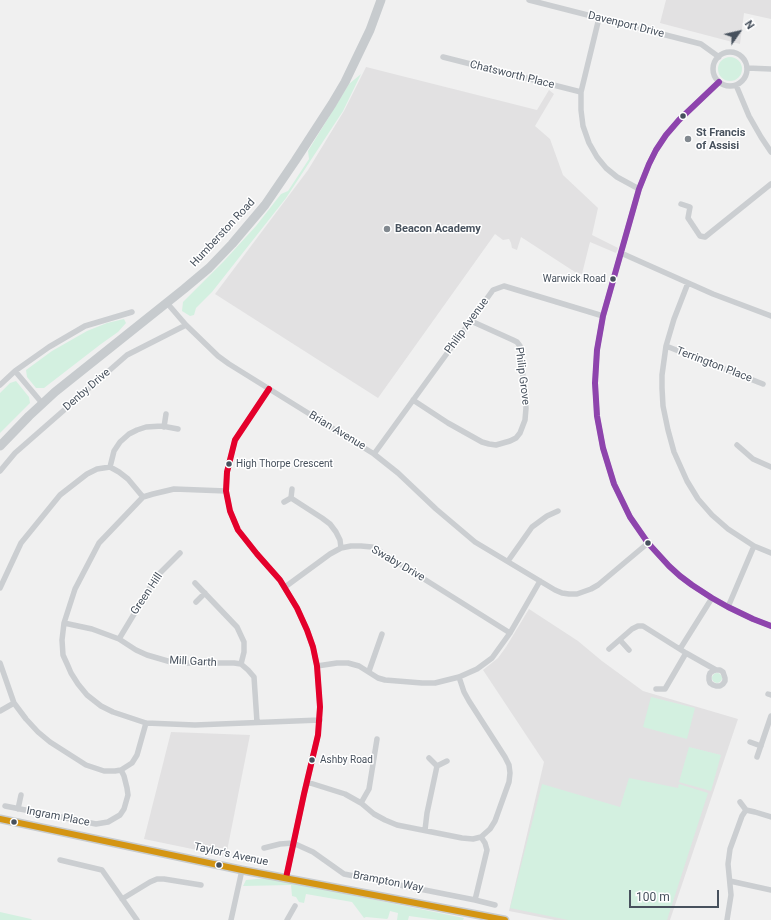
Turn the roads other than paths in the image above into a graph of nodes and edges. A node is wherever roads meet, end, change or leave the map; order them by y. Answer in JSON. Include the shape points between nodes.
{"nodes":[{"id":1,"x":381,"y":0,"type":"edge"},
{"id":2,"x":529,"y":0,"type":"edge"},
{"id":3,"x":550,"y":3,"type":"edge"},
{"id":4,"x":599,"y":18,"type":"junction"},
{"id":5,"x":719,"y":56,"type":"junction"},
{"id":6,"x":443,"y":57,"type":"dead end"},
{"id":7,"x":747,"y":68,"type":"junction"},
{"id":8,"x":771,"y":69,"type":"edge"},
{"id":9,"x":719,"y":82,"type":"junction"},
{"id":10,"x":736,"y":85,"type":"junction"},
{"id":11,"x":581,"y":92,"type":"junction"},
{"id":12,"x":771,"y":152,"type":"edge"},
{"id":13,"x":771,"y":184,"type":"edge"},
{"id":14,"x":639,"y":189,"type":"junction"},
{"id":15,"x":681,"y":204,"type":"dead end"},
{"id":16,"x":621,"y":253,"type":"junction"},
{"id":17,"x":688,"y":283,"type":"junction"},
{"id":18,"x":167,"y":302,"type":"junction"},
{"id":19,"x":132,"y":312,"type":"dead end"},
{"id":20,"x":603,"y":316,"type":"junction"},
{"id":21,"x":771,"y":316,"type":"edge"},
{"id":22,"x":471,"y":321,"type":"junction"},
{"id":23,"x":186,"y":325,"type":"junction"},
{"id":24,"x":666,"y":346,"type":"junction"},
{"id":25,"x":15,"y":371,"type":"junction"},
{"id":26,"x":763,"y":384,"type":"dead end"},
{"id":27,"x":0,"y":385,"type":"edge"},
{"id":28,"x":269,"y":389,"type":"junction"},
{"id":29,"x":413,"y":400,"type":"junction"},
{"id":30,"x":42,"y":403,"type":"junction"},
{"id":31,"x":166,"y":414,"type":"dead end"},
{"id":32,"x":164,"y":427,"type":"junction"},
{"id":33,"x":178,"y":429,"type":"dead end"},
{"id":34,"x":737,"y":445,"type":"dead end"},
{"id":35,"x":0,"y":446,"type":"edge"},
{"id":36,"x":374,"y":454,"type":"junction"},
{"id":37,"x":771,"y":466,"type":"edge"},
{"id":38,"x":110,"y":467,"type":"junction"},
{"id":39,"x":0,"y":471,"type":"edge"},
{"id":40,"x":292,"y":490,"type":"dead end"},
{"id":41,"x":226,"y":491,"type":"junction"},
{"id":42,"x":143,"y":497,"type":"junction"},
{"id":43,"x":291,"y":498,"type":"junction"},
{"id":44,"x":284,"y":502,"type":"dead end"},
{"id":45,"x":558,"y":511,"type":"dead end"},
{"id":46,"x":648,"y":543,"type":"junction"},
{"id":47,"x":754,"y":546,"type":"junction"},
{"id":48,"x":341,"y":548,"type":"junction"},
{"id":49,"x":180,"y":553,"type":"dead end"},
{"id":50,"x":771,"y":553,"type":"edge"},
{"id":51,"x":508,"y":562,"type":"junction"},
{"id":52,"x":540,"y":581,"type":"junction"},
{"id":53,"x":195,"y":583,"type":"dead end"},
{"id":54,"x":285,"y":587,"type":"junction"},
{"id":55,"x":0,"y":588,"type":"edge"},
{"id":56,"x":205,"y":593,"type":"junction"},
{"id":57,"x":712,"y":598,"type":"junction"},
{"id":58,"x":196,"y":602,"type":"dead end"},
{"id":59,"x":728,"y":607,"type":"junction"},
{"id":60,"x":64,"y":623,"type":"junction"},
{"id":61,"x":771,"y":626,"type":"edge"},
{"id":62,"x":510,"y":633,"type":"junction"},
{"id":63,"x":382,"y":634,"type":"dead end"},
{"id":64,"x":119,"y":639,"type":"junction"},
{"id":65,"x":620,"y":640,"type":"junction"},
{"id":66,"x":609,"y":649,"type":"dead end"},
{"id":67,"x":680,"y":649,"type":"junction"},
{"id":68,"x":629,"y":650,"type":"dead end"},
{"id":69,"x":686,"y":652,"type":"junction"},
{"id":70,"x":0,"y":662,"type":"edge"},
{"id":71,"x":241,"y":664,"type":"junction"},
{"id":72,"x":317,"y":666,"type":"junction"},
{"id":73,"x":716,"y":670,"type":"dead end"},
{"id":74,"x":369,"y":671,"type":"junction"},
{"id":75,"x":459,"y":677,"type":"junction"},
{"id":76,"x":656,"y":689,"type":"dead end"},
{"id":77,"x":14,"y":703,"type":"junction"},
{"id":78,"x":0,"y":711,"type":"edge"},
{"id":79,"x":771,"y":716,"type":"edge"},
{"id":80,"x":320,"y":720,"type":"junction"},
{"id":81,"x":257,"y":722,"type":"junction"},
{"id":82,"x":146,"y":723,"type":"junction"},
{"id":83,"x":770,"y":723,"type":"edge"},
{"id":84,"x":377,"y":739,"type":"dead end"},
{"id":85,"x":750,"y":742,"type":"dead end"},
{"id":86,"x":761,"y":746,"type":"junction"},
{"id":87,"x":757,"y":757,"type":"dead end"},
{"id":88,"x":429,"y":758,"type":"dead end"},
{"id":89,"x":448,"y":761,"type":"dead end"},
{"id":90,"x":437,"y":766,"type":"junction"},
{"id":91,"x":120,"y":770,"type":"junction"},
{"id":92,"x":306,"y":782,"type":"junction"},
{"id":93,"x":21,"y":795,"type":"dead end"},
{"id":94,"x":740,"y":802,"type":"dead end"},
{"id":95,"x":361,"y":804,"type":"junction"},
{"id":96,"x":5,"y":806,"type":"dead end"},
{"id":97,"x":18,"y":809,"type":"junction"},
{"id":98,"x":746,"y":810,"type":"junction"},
{"id":99,"x":771,"y":817,"type":"edge"},
{"id":100,"x":0,"y":819,"type":"edge"},
{"id":101,"x":425,"y":830,"type":"junction"},
{"id":102,"x":481,"y":838,"type":"junction"},
{"id":103,"x":293,"y":843,"type":"junction"},
{"id":104,"x":264,"y":848,"type":"dead end"},
{"id":105,"x":60,"y":860,"type":"dead end"},
{"id":106,"x":242,"y":870,"type":"junction"},
{"id":107,"x":286,"y":878,"type":"junction"},
{"id":108,"x":730,"y":882,"type":"junction"},
{"id":109,"x":201,"y":885,"type":"dead end"},
{"id":110,"x":771,"y":890,"type":"edge"},
{"id":111,"x":122,"y":899,"type":"junction"},
{"id":112,"x":475,"y":900,"type":"junction"},
{"id":113,"x":495,"y":905,"type":"dead end"},
{"id":114,"x":295,"y":906,"type":"dead end"},
{"id":115,"x":134,"y":919,"type":"edge"},
{"id":116,"x":231,"y":920,"type":"edge"},
{"id":117,"x":287,"y":920,"type":"edge"},
{"id":118,"x":505,"y":920,"type":"edge"},
{"id":119,"x":727,"y":920,"type":"edge"}],
"edges":[{"from":1,"to":18,"type":"main road","name":"Humberston Road","via":[[345,82],[265,205],[209,268]]},
{"from":2,"to":3,"type":"street","name":"Davenport Drive"},
{"from":3,"to":4,"type":"street","name":"Davenport Drive"},
{"from":4,"to":5,"type":"street","name":"Davenport Drive","via":[[701,44]]},
{"from":4,"to":11,"type":"street"},
{"from":5,"to":7,"type":"street","via":[[729,52],[739,55]]},
{"from":5,"to":9,"type":"street","via":[[714,72]]},
{"from":6,"to":11,"type":"street","name":"Chatsworth Place"},
{"from":7,"to":8,"type":"street"},
{"from":7,"to":10,"type":"street","via":[[744,78]]},
{"from":9,"to":10,"type":"street","via":[[727,86]]},
{"from":9,"to":14,"type":"street","via":[[666,135],[656,150]]},
{"from":10,"to":12,"type":"street","via":[[749,116]]},
{"from":11,"to":14,"type":"street","via":[[583,126],[597,157],[617,177]]},
{"from":13,"to":15,"type":"street","via":[[705,237],[700,236],[688,218],[690,207]]},
{"from":14,"to":16,"type":"street"},
{"from":16,"to":17,"type":"street"},
{"from":16,"to":20,"type":"street"},
{"from":17,"to":21,"type":"street"},
{"from":17,"to":24,"type":"street"},
{"from":18,"to":23,"type":"street","name":"Brian Avenue"},
{"from":18,"to":30,"type":"main road","name":"Humberston Road"},
{"from":19,"to":25,"type":"street","via":[[85,326]]},
{"from":20,"to":22,"type":"street","name":"Philip Avenue","via":[[504,286],[493,290]]},
{"from":20,"to":46,"type":"street","via":[[595,383],[597,416],[603,448],[630,518]]},
{"from":22,"to":29,"type":"street","name":"Philip Avenue"},
{"from":22,"to":29,"type":"street","name":"Philip Grove","via":[[514,340],[520,346],[526,408],[520,433],[510,442],[496,445],[482,442]]},
{"from":23,"to":28,"type":"street","name":"Brian Avenue","via":[[218,356]]},
{"from":23,"to":39,"type":"street","name":"Denby Drive","via":[[127,355],[15,454]]},
{"from":24,"to":26,"type":"street","name":"Terrington Place"},
{"from":24,"to":47,"type":"street","via":[[662,375],[663,406],[680,467],[698,499],[712,515]]},
{"from":25,"to":27,"type":"street"},
{"from":25,"to":30,"type":"street"},
{"from":28,"to":36,"type":"street","name":"Brian Avenue"},
{"from":28,"to":41,"type":"street","via":[[234,440]]},
{"from":29,"to":36,"type":"street","name":"Philip Avenue"},
{"from":30,"to":35,"type":"main road","name":"Humberston Road"},
{"from":31,"to":32,"type":"street"},
{"from":32,"to":33,"type":"street"},
{"from":32,"to":38,"type":"street","via":[[146,428],[129,434],[114,451]]},
{"from":34,"to":37,"type":"street","via":[[753,459]]},
{"from":36,"to":51,"type":"street","name":"Brian Avenue","via":[[475,542]]},
{"from":38,"to":42,"type":"street","via":[[128,478]]},
{"from":38,"to":55,"type":"street","via":[[87,474],[60,495],[22,544]]},
{"from":40,"to":43,"type":"street"},
{"from":41,"to":42,"type":"street","via":[[174,489]]},
{"from":41,"to":54,"type":"street","via":[[230,511],[238,530]]},
{"from":42,"to":60,"type":"street","via":[[100,543],[75,589]]},
{"from":43,"to":44,"type":"street"},
{"from":43,"to":48,"type":"street","via":[[330,524],[340,540]]},
{"from":45,"to":51,"type":"street","via":[[532,527]]},
{"from":46,"to":52,"type":"street","name":"Brian Avenue","via":[[598,585],[584,592],[562,593]]},
{"from":46,"to":57,"type":"street","via":[[680,576]]},
{"from":47,"to":50,"type":"street"},
{"from":47,"to":59,"type":"street"},
{"from":48,"to":54,"type":"street","name":"Swaby Drive"},
{"from":48,"to":62,"type":"street","name":"Swaby Drive","via":[[362,546],[382,552]]},
{"from":49,"to":64,"type":"street","name":"Green Hill","via":[[157,576]]},
{"from":51,"to":52,"type":"street","name":"Brian Avenue"},
{"from":52,"to":62,"type":"street"},
{"from":53,"to":56,"type":"street"},
{"from":54,"to":72,"type":"street","via":[[307,630]]},
{"from":56,"to":58,"type":"street"},
{"from":56,"to":71,"type":"street","via":[[241,634],[244,642]]},
{"from":57,"to":59,"type":"street"},
{"from":57,"to":67,"type":"street"},
{"from":59,"to":61,"type":"street"},
{"from":60,"to":64,"type":"street","name":"Mill Garth","via":[[92,629]]},
{"from":60,"to":82,"type":"street","via":[[63,654],[71,673],[87,695],[113,712]]},
{"from":62,"to":75,"type":"street","via":[[492,658],[477,669]]},
{"from":63,"to":74,"type":"street"},
{"from":64,"to":71,"type":"street","name":"Mill Garth","via":[[136,650],[171,662]]},
{"from":65,"to":66,"type":"street"},
{"from":65,"to":67,"type":"street","via":[[632,629],[640,626]]},
{"from":65,"to":68,"type":"street"},
{"from":67,"to":69,"type":"street"},
{"from":69,"to":73,"type":"street"},
{"from":69,"to":76,"type":"street","via":[[665,689]]},
{"from":70,"to":77,"type":"street"},
{"from":71,"to":81,"type":"street","via":[[254,677]]},
{"from":72,"to":74,"type":"street","via":[[348,663]]},
{"from":72,"to":80,"type":"street"},
{"from":74,"to":75,"type":"street","via":[[385,680],[422,683],[435,683]]},
{"from":75,"to":102,"type":"street","via":[[469,701],[509,765],[509,782],[495,821]]},
{"from":77,"to":78,"type":"street"},
{"from":77,"to":91,"type":"street","via":[[38,732],[62,751],[86,765],[104,771]]},
{"from":79,"to":83,"type":"street"},
{"from":80,"to":81,"type":"street"},
{"from":80,"to":92,"type":"street"},
{"from":81,"to":82,"type":"street","via":[[195,725]]},
{"from":82,"to":91,"type":"street","via":[[137,755],[132,763]]},
{"from":83,"to":86,"type":"street"},
{"from":84,"to":95,"type":"street","via":[[369,790]]},
{"from":85,"to":86,"type":"street"},
{"from":86,"to":87,"type":"street"},
{"from":88,"to":90,"type":"street"},
{"from":89,"to":90,"type":"street"},
{"from":90,"to":101,"type":"street"},
{"from":91,"to":97,"type":"street","name":"Ingram Place","via":[[128,795],[120,815],[108,822],[96,824]]},
{"from":92,"to":95,"type":"street","via":[[338,792]]},
{"from":92,"to":103,"type":"street"},
{"from":93,"to":97,"type":"street","name":"Ingram Place"},
{"from":94,"to":98,"type":"street"},
{"from":95,"to":101,"type":"street","via":[[374,814],[397,825]]},
{"from":96,"to":97,"type":"street","name":"Ingram Place"},
{"from":98,"to":99,"type":"street"},
{"from":98,"to":108,"type":"street","via":[[730,848]]},
{"from":100,"to":106,"type":"main road","name":"Taylor's Avenue"},
{"from":101,"to":102,"type":"street","via":[[462,838]]},
{"from":102,"to":112,"type":"street","via":[[487,850]]},
{"from":103,"to":104,"type":"street"},
{"from":103,"to":107,"type":"street"},
{"from":103,"to":112,"type":"street","name":"Brampton Way","via":[[313,852],[344,874]]},
{"from":105,"to":111,"type":"street","via":[[102,870]]},
{"from":106,"to":107,"type":"main road","name":"Taylor's Avenue"},
{"from":106,"to":116,"type":"street"},
{"from":107,"to":118,"type":"main road","name":"Taylor's Avenue"},
{"from":108,"to":110,"type":"street"},
{"from":108,"to":119,"type":"street","via":[[731,895]]},
{"from":109,"to":111,"type":"street","via":[[157,879]]},
{"from":111,"to":115,"type":"street"},
{"from":112,"to":113,"type":"street","name":"Brampton Way"},
{"from":114,"to":117,"type":"street"}]}
